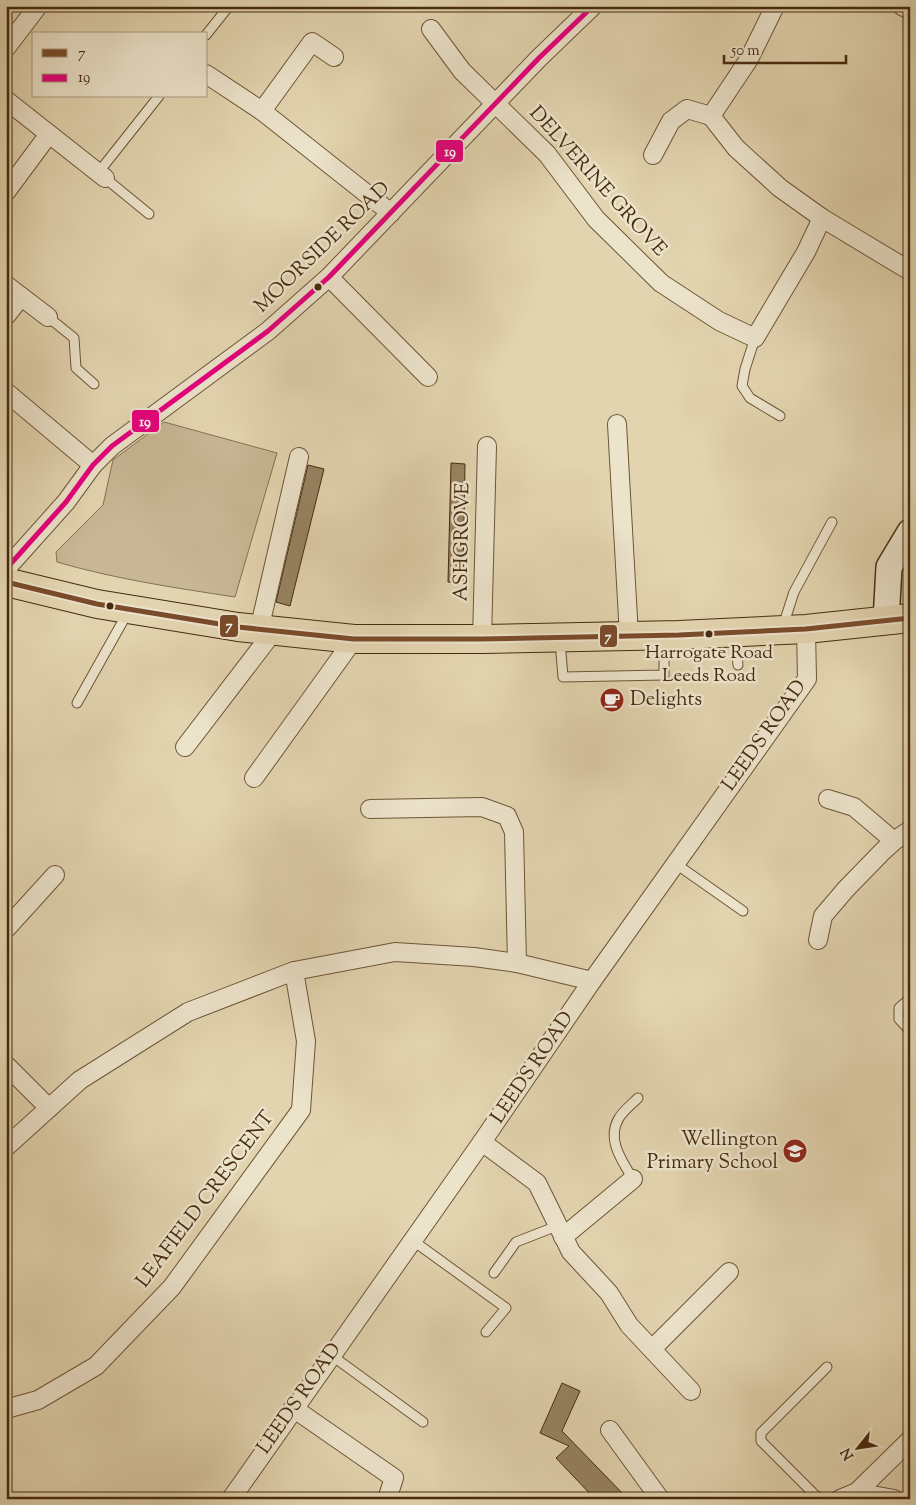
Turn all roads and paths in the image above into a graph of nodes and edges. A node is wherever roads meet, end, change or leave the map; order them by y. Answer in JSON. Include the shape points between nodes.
{"nodes":[{"id":1,"x":38,"y":6,"type":"edge"},
{"id":2,"x":229,"y":6,"type":"edge"},
{"id":3,"x":593,"y":6,"type":"edge"},
{"id":4,"x":775,"y":6,"type":"edge"},
{"id":5,"x":902,"y":6,"type":"edge"},
{"id":6,"x":910,"y":10,"type":"edge"},
{"id":7,"x":431,"y":29,"type":"dead end"},
{"id":8,"x":208,"y":32,"type":"edge"},
{"id":9,"x":6,"y":48,"type":"edge"},
{"id":10,"x":334,"y":57,"type":"dead end"},
{"id":11,"x":208,"y":75,"type":"edge"},
{"id":12,"x":157,"y":98,"type":"edge"},
{"id":13,"x":6,"y":100,"type":"edge"},
{"id":14,"x":496,"y":104,"type":"junction"},
{"id":15,"x":262,"y":111,"type":"junction"},
{"id":16,"x":712,"y":116,"type":"junction"},
{"id":17,"x":50,"y":134,"type":"junction"},
{"id":18,"x":653,"y":155,"type":"dead end"},
{"id":19,"x":102,"y":176,"type":"junction"},
{"id":20,"x":6,"y":192,"type":"edge"},
{"id":21,"x":391,"y":213,"type":"junction"},
{"id":22,"x":149,"y":214,"type":"dead end"},
{"id":23,"x":822,"y":218,"type":"junction"},
{"id":24,"x":910,"y":271,"type":"edge"},
{"id":25,"x":329,"y":277,"type":"junction"},
{"id":26,"x":6,"y":286,"type":"edge"},
{"id":27,"x":21,"y":297,"type":"junction"},
{"id":28,"x":6,"y":316,"type":"edge"},
{"id":29,"x":48,"y":317,"type":"joint"},
{"id":30,"x":755,"y":338,"type":"junction"},
{"id":31,"x":428,"y":377,"type":"dead end"},
{"id":32,"x":94,"y":384,"type":"dead end"},
{"id":33,"x":6,"y":392,"type":"edge"},
{"id":34,"x":780,"y":416,"type":"dead end"},
{"id":35,"x":617,"y":424,"type":"dead end"},
{"id":36,"x":487,"y":446,"type":"dead end"},
{"id":37,"x":299,"y":457,"type":"dead end"},
{"id":38,"x":93,"y":465,"type":"junction"},
{"id":39,"x":832,"y":522,"type":"dead end"},
{"id":40,"x":910,"y":532,"type":"edge"},
{"id":41,"x":6,"y":569,"type":"edge"},
{"id":42,"x":6,"y":582,"type":"edge"},
{"id":43,"x":129,"y":610,"type":"junction"},
{"id":44,"x":898,"y":620,"type":"edge"},
{"id":45,"x":794,"y":629,"type":"junction"},
{"id":46,"x":266,"y":631,"type":"junction"},
{"id":47,"x":735,"y":632,"type":"junction"},
{"id":48,"x":664,"y":635,"type":"junction"},
{"id":49,"x":629,"y":636,"type":"junction"},
{"id":50,"x":560,"y":638,"type":"junction"},
{"id":51,"x":354,"y":639,"type":"junction"},
{"id":52,"x":482,"y":639,"type":"junction"},
{"id":53,"x":738,"y":665,"type":"dead end"},
{"id":54,"x":77,"y":703,"type":"dead end"},
{"id":55,"x":185,"y":748,"type":"dead end"},
{"id":56,"x":254,"y":778,"type":"dead end"},
{"id":57,"x":828,"y":799,"type":"dead end"},
{"id":58,"x":370,"y":809,"type":"dead end"},
{"id":59,"x":910,"y":830,"type":"edge"},
{"id":60,"x":894,"y":841,"type":"junction"},
{"id":61,"x":676,"y":864,"type":"junction"},
{"id":62,"x":55,"y":875,"type":"dead end"},
{"id":63,"x":742,"y":911,"type":"dead end"},
{"id":64,"x":6,"y":928,"type":"edge"},
{"id":65,"x":818,"y":940,"type":"dead end"},
{"id":66,"x":517,"y":963,"type":"junction"},
{"id":67,"x":294,"y":971,"type":"junction"},
{"id":68,"x":592,"y":981,"type":"junction"},
{"id":69,"x":910,"y":998,"type":"edge"},
{"id":70,"x":910,"y":1031,"type":"edge"},
{"id":71,"x":6,"y":1066,"type":"edge"},
{"id":72,"x":638,"y":1098,"type":"dead end"},
{"id":73,"x":49,"y":1108,"type":"junction"},
{"id":74,"x":482,"y":1142,"type":"junction"},
{"id":75,"x":6,"y":1147,"type":"edge"},
{"id":76,"x":633,"y":1180,"type":"joint"},
{"id":77,"x":560,"y":1231,"type":"junction"},
{"id":78,"x":412,"y":1240,"type":"junction"},
{"id":79,"x":729,"y":1272,"type":"dead end"},
{"id":80,"x":494,"y":1273,"type":"dead end"},
{"id":81,"x":486,"y":1332,"type":"dead end"},
{"id":82,"x":652,"y":1349,"type":"junction"},
{"id":83,"x":331,"y":1355,"type":"junction"},
{"id":84,"x":827,"y":1367,"type":"dead end"},
{"id":85,"x":691,"y":1391,"type":"dead end"},
{"id":86,"x":294,"y":1408,"type":"junction"},
{"id":87,"x":6,"y":1409,"type":"edge"},
{"id":88,"x":423,"y":1422,"type":"dead end"},
{"id":89,"x":610,"y":1430,"type":"dead end"},
{"id":90,"x":910,"y":1440,"type":"edge"},
{"id":91,"x":857,"y":1495,"type":"edge"},
{"id":92,"x":231,"y":1499,"type":"edge"},
{"id":93,"x":387,"y":1499,"type":"edge"},
{"id":94,"x":660,"y":1499,"type":"edge"},
{"id":95,"x":819,"y":1499,"type":"edge"},
{"id":96,"x":840,"y":1499,"type":"edge"},
{"id":97,"x":894,"y":1499,"type":"edge"}],
"edges":[{"from":1,"to":9,"type":"street"},
{"from":2,"to":8,"type":"lane"},
{"from":3,"to":14,"type":"street","name":"MOORSIDE ROAD"},
{"from":4,"to":16,"type":"street","via":[[749,59]]},
{"from":5,"to":6,"type":"street"},
{"from":7,"to":14,"type":"street","name":"DELVERINE GROVE","via":[[462,71]]},
{"from":10,"to":15,"type":"street","via":[[312,42]]},
{"from":11,"to":15,"type":"street"},
{"from":12,"to":19,"type":"lane"},
{"from":13,"to":17,"type":"street"},
{"from":14,"to":21,"type":"street","name":"MOORSIDE ROAD"},
{"from":14,"to":30,"type":"street","name":"DELVERINE GROVE","via":[[547,154],[596,219],[661,284],[718,321]]},
{"from":15,"to":21,"type":"street"},
{"from":16,"to":18,"type":"street","via":[[687,109],[671,122]]},
{"from":16,"to":23,"type":"street","via":[[736,148],[780,188]]},
{"from":17,"to":19,"type":"street"},
{"from":17,"to":20,"type":"street"},
{"from":19,"to":22,"type":"lane"},
{"from":21,"to":25,"type":"street","name":"MOORSIDE ROAD"},
{"from":23,"to":24,"type":"street"},
{"from":23,"to":30,"type":"street","via":[[806,252]]},
{"from":25,"to":31,"type":"street"},
{"from":25,"to":38,"type":"street","name":"MOORSIDE ROAD","via":[[268,331],[112,446]]},
{"from":26,"to":27,"type":"street"},
{"from":27,"to":28,"type":"street"},
{"from":27,"to":29,"type":"street"},
{"from":29,"to":32,"type":"lane","via":[[74,338],[76,368]]},
{"from":30,"to":34,"type":"lane","via":[[742,386],[750,398]]},
{"from":33,"to":38,"type":"street"},
{"from":35,"to":49,"type":"street"},
{"from":36,"to":52,"type":"street","name":"ASHGROVE"},
{"from":37,"to":46,"type":"street"},
{"from":38,"to":41,"type":"street","name":"MOORSIDE ROAD","via":[[66,502]]},
{"from":39,"to":45,"type":"lane","via":[[794,592]]},
{"from":40,"to":44,"type":"street","via":[[888,567]]},
{"from":42,"to":43,"type":"highway"},
{"from":43,"to":46,"type":"highway"},
{"from":43,"to":54,"type":"lane"},
{"from":44,"to":45,"type":"highway"},
{"from":45,"to":47,"type":"highway"},
{"from":45,"to":61,"type":"street","name":"LEEDS ROAD","via":[[808,679]]},
{"from":46,"to":51,"type":"highway"},
{"from":46,"to":55,"type":"street"},
{"from":47,"to":48,"type":"highway"},
{"from":47,"to":53,"type":"lane"},
{"from":48,"to":49,"type":"highway"},
{"from":48,"to":50,"type":"lane","via":[[664,675],[563,677]]},
{"from":49,"to":50,"type":"highway"},
{"from":50,"to":52,"type":"highway"},
{"from":51,"to":52,"type":"highway"},
{"from":51,"to":56,"type":"street"},
{"from":57,"to":60,"type":"street","via":[[854,807]]},
{"from":58,"to":66,"type":"street","via":[[482,807],[507,816],[514,832]]},
{"from":59,"to":60,"type":"street"},
{"from":60,"to":65,"type":"street","via":[[822,916]]},
{"from":61,"to":63,"type":"lane"},
{"from":61,"to":68,"type":"street","name":"LEEDS ROAD"},
{"from":62,"to":64,"type":"street"},
{"from":66,"to":67,"type":"street","via":[[395,952]]},
{"from":66,"to":68,"type":"street"},
{"from":67,"to":73,"type":"street","via":[[188,1012],[80,1080]]},
{"from":67,"to":87,"type":"street","name":"LEAFIELD CRESCENT","via":[[306,1041],[301,1110],[172,1287],[96,1366],[38,1400]]},
{"from":68,"to":74,"type":"street","name":"LEEDS ROAD"},
{"from":69,"to":70,"type":"lane","via":[[899,1008],[899,1019]]},
{"from":71,"to":73,"type":"street"},
{"from":72,"to":76,"type":"lane","via":[[619,1118],[614,1145]]},
{"from":73,"to":75,"type":"street"},
{"from":74,"to":77,"type":"street","via":[[538,1183]]},
{"from":74,"to":78,"type":"street","name":"LEEDS ROAD"},
{"from":76,"to":77,"type":"street"},
{"from":77,"to":80,"type":"lane","via":[[516,1242]]},
{"from":77,"to":82,"type":"street","via":[[571,1252]]},
{"from":78,"to":81,"type":"lane","via":[[506,1308]]},
{"from":78,"to":83,"type":"street","name":"LEEDS ROAD"},
{"from":79,"to":82,"type":"street"},
{"from":82,"to":85,"type":"street"},
{"from":83,"to":86,"type":"street","name":"LEEDS ROAD"},
{"from":83,"to":88,"type":"lane"},
{"from":84,"to":95,"type":"lane","via":[[761,1433],[762,1441]]},
{"from":86,"to":92,"type":"street","name":"LEEDS ROAD"},
{"from":86,"to":93,"type":"street","via":[[394,1478]]},
{"from":89,"to":94,"type":"street"},
{"from":90,"to":91,"type":"street"},
{"from":91,"to":96,"type":"street"},
{"from":91,"to":97,"type":"street"}]}
